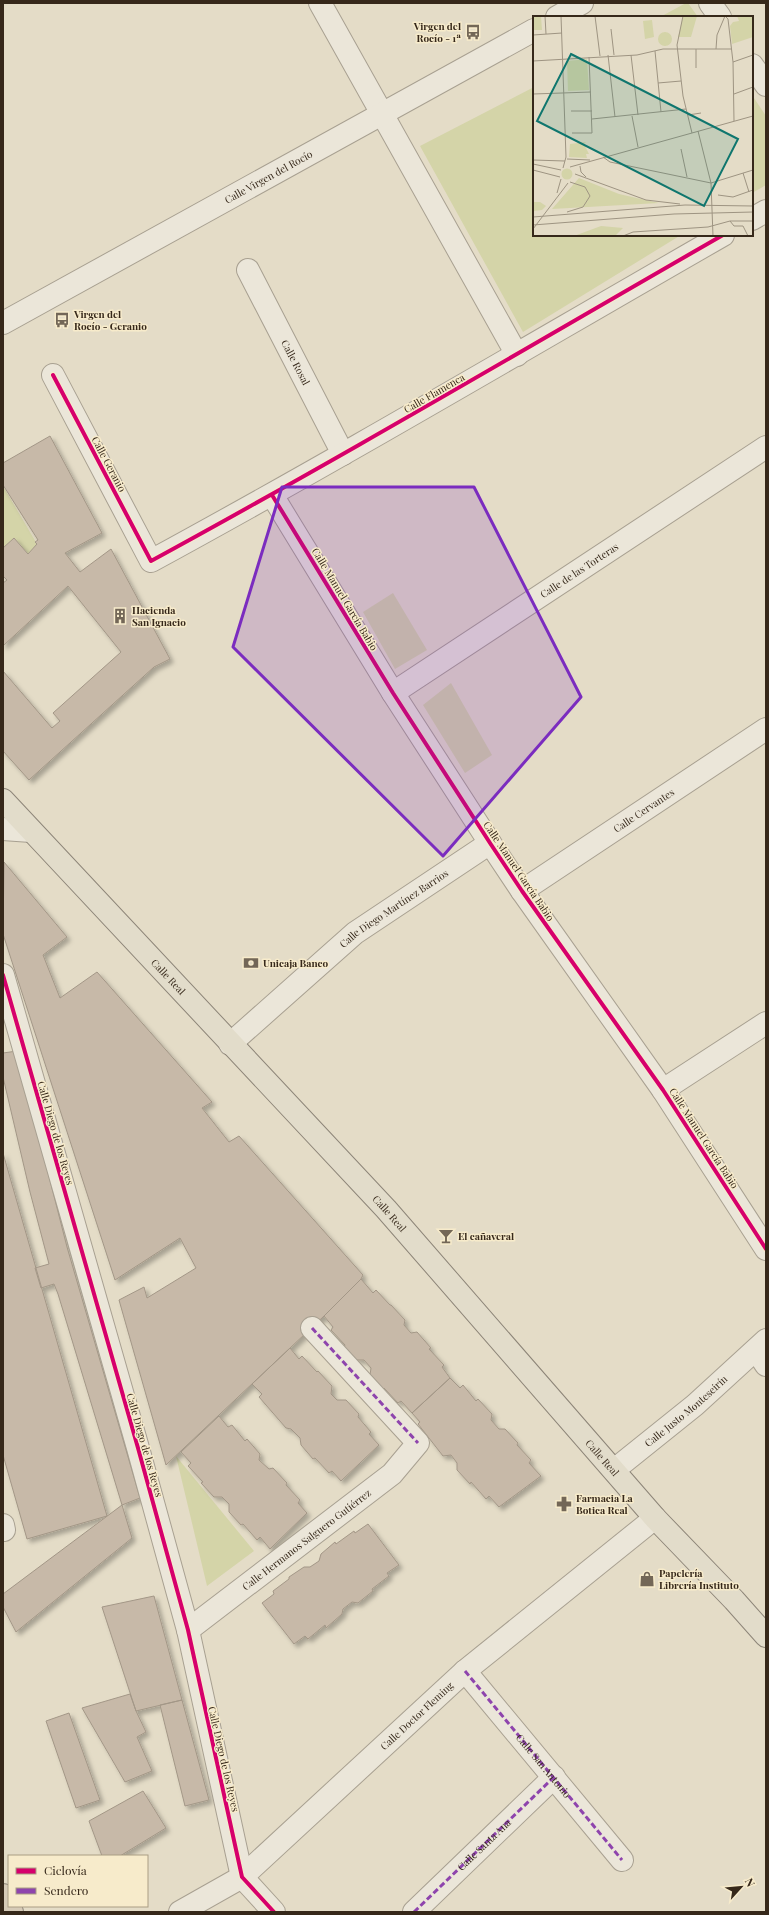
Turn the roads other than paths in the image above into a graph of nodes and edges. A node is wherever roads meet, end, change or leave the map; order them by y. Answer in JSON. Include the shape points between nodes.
{"nodes":[{"id":1,"x":320,"y":3,"type":"edge"},
{"id":2,"x":582,"y":3,"type":"edge"},
{"id":3,"x":710,"y":3,"type":"edge"},
{"id":4,"x":559,"y":16,"type":"edge"},
{"id":5,"x":719,"y":16,"type":"edge"},
{"id":6,"x":533,"y":31,"type":"edge"},
{"id":7,"x":753,"y":66,"type":"edge"},
{"id":8,"x":766,"y":85,"type":"edge"},
{"id":9,"x":381,"y":114,"type":"junction"},
{"id":10,"x":766,"y":211,"type":"edge"},
{"id":11,"x":753,"y":218,"type":"edge"},
{"id":12,"x":721,"y":236,"type":"edge"},
{"id":13,"x":248,"y":270,"type":"dead end"},
{"id":14,"x":3,"y":323,"type":"edge"},
{"id":15,"x":517,"y":354,"type":"junction"},
{"id":16,"x":53,"y":375,"type":"dead end"},
{"id":17,"x":766,"y":447,"type":"edge"},
{"id":18,"x":343,"y":454,"type":"junction"},
{"id":19,"x":272,"y":495,"type":"junction"},
{"id":20,"x":151,"y":561,"type":"joint"},
{"id":21,"x":393,"y":693,"type":"junction"},
{"id":22,"x":766,"y":729,"type":"edge"},
{"id":23,"x":3,"y":800,"type":"edge"},
{"id":24,"x":3,"y":829,"type":"edge"},
{"id":25,"x":31,"y":832,"type":"junction"},
{"id":26,"x":490,"y":843,"type":"junction"},
{"id":27,"x":522,"y":891,"type":"junction"},
{"id":28,"x":3,"y":975,"type":"edge"},
{"id":29,"x":766,"y":1023,"type":"edge"},
{"id":30,"x":230,"y":1044,"type":"junction"},
{"id":31,"x":663,"y":1090,"type":"junction"},
{"id":32,"x":766,"y":1249,"type":"edge"},
{"id":33,"x":312,"y":1328,"type":"dead end"},
{"id":34,"x":763,"y":1352,"type":"edge"},
{"id":35,"x":614,"y":1470,"type":"junction"},
{"id":36,"x":655,"y":1518,"type":"junction"},
{"id":37,"x":188,"y":1630,"type":"junction"},
{"id":38,"x":766,"y":1636,"type":"edge"},
{"id":39,"x":465,"y":1671,"type":"junction"},
{"id":40,"x":554,"y":1778,"type":"junction"},
{"id":41,"x":622,"y":1860,"type":"dead end"},
{"id":42,"x":242,"y":1877,"type":"junction"},
{"id":43,"x":3,"y":1895,"type":"edge"},
{"id":44,"x":8,"y":1904,"type":"edge"},
{"id":45,"x":180,"y":1912,"type":"edge"},
{"id":46,"x":274,"y":1912,"type":"edge"},
{"id":47,"x":414,"y":1912,"type":"edge"}],
"edges":[{"from":1,"to":9,"type":"street"},
{"from":2,"to":4,"type":"street"},
{"from":3,"to":5,"type":"street"},
{"from":6,"to":9,"type":"street","name":"Calle Virgen del Rocío"},
{"from":7,"to":8,"type":"street"},
{"from":9,"to":14,"type":"street","name":"Calle Virgen del Rocío"},
{"from":9,"to":15,"type":"street"},
{"from":10,"to":11,"type":"street"},
{"from":12,"to":15,"type":"street","name":"Calle Flamenca"},
{"from":13,"to":18,"type":"street","name":"Calle Rosal"},
{"from":15,"to":18,"type":"street","name":"Calle Flamenca"},
{"from":16,"to":20,"type":"street","name":"Calle Geranio"},
{"from":17,"to":21,"type":"street","name":"Calle de las Torteras"},
{"from":18,"to":19,"type":"street","name":"Calle Flamenca"},
{"from":19,"to":20,"type":"street","name":"Calle Flamenca"},
{"from":19,"to":21,"type":"street","name":"Calle Manuel García Babio"},
{"from":21,"to":26,"type":"street","name":"Calle Manuel García Babio"},
{"from":22,"to":27,"type":"street","name":"Calle Cervantes"},
{"from":23,"to":25,"type":"main road","name":"Calle Real"},
{"from":24,"to":25,"type":"street"},
{"from":25,"to":30,"type":"main road","name":"Calle Real"},
{"from":26,"to":27,"type":"street","name":"Calle Manuel García Babio"},
{"from":26,"to":30,"type":"street","name":"Calle Diego Martínez Barrios","via":[[355,933]]},
{"from":27,"to":31,"type":"street","name":"Calle Manuel García Babio"},
{"from":28,"to":37,"type":"street","name":"Calle Diego de los Reyes"},
{"from":29,"to":31,"type":"street"},
{"from":30,"to":35,"type":"main road","name":"Calle Real","via":[[386,1209]]},
{"from":31,"to":32,"type":"street","name":"Calle Manuel García Babio"},
{"from":33,"to":37,"type":"street","name":"Calle Hermanos Salguero Gutiérrez","via":[[418,1443],[392,1474]]},
{"from":34,"to":35,"type":"street","name":"Calle Justo Monteseirín"},
{"from":35,"to":36,"type":"main road","name":"Calle Real"},
{"from":36,"to":38,"type":"main road","name":"Calle Real"},
{"from":36,"to":39,"type":"street","name":"Calle Doctor Fleming"},
{"from":37,"to":42,"type":"street","name":"Calle Diego de los Reyes"},
{"from":39,"to":40,"type":"street","name":"Calle San Antonio"},
{"from":39,"to":42,"type":"street","name":"Calle Doctor Fleming"},
{"from":40,"to":41,"type":"street","name":"Calle San Antonio"},
{"from":40,"to":47,"type":"street","name":"Calle Santa Ana"},
{"from":42,"to":45,"type":"street","name":"Calle Doctor Fleming"},
{"from":42,"to":46,"type":"street"},
{"from":43,"to":44,"type":"highway"}]}
